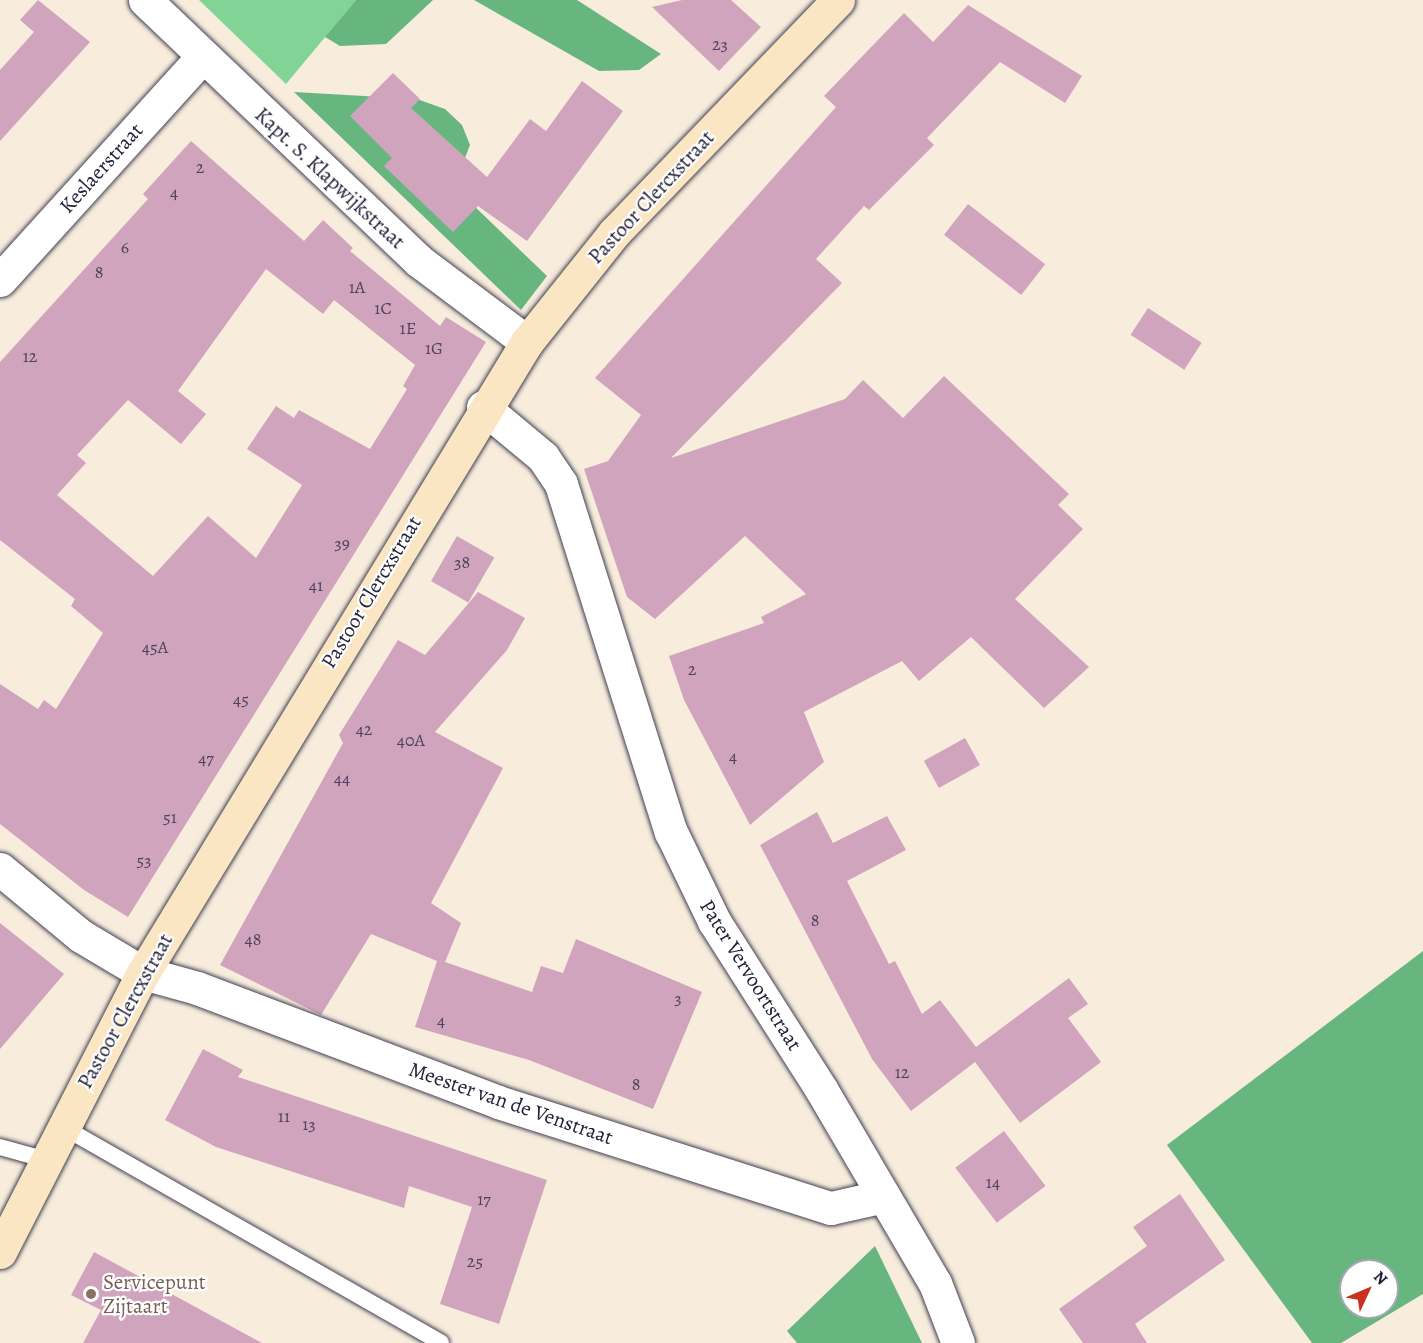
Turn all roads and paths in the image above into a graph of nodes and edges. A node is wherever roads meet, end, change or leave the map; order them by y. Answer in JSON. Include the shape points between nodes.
{"nodes":[{"id":1,"x":145,"y":0,"type":"edge"},
{"id":2,"x":838,"y":0,"type":"edge"},
{"id":3,"x":202,"y":57,"type":"junction"},
{"id":4,"x":0,"y":280,"type":"edge"},
{"id":5,"x":527,"y":342,"type":"junction"},
{"id":6,"x":483,"y":407,"type":"junction"},
{"id":7,"x":0,"y":869,"type":"edge"},
{"id":8,"x":143,"y":973,"type":"junction"},
{"id":9,"x":63,"y":1127,"type":"junction"},
{"id":10,"x":0,"y":1147,"type":"edge"},
{"id":11,"x":46,"y":1160,"type":"junction"},
{"id":12,"x":884,"y":1196,"type":"junction"},
{"id":13,"x":0,"y":1252,"type":"edge"},
{"id":14,"x":441,"y":1343,"type":"edge"},
{"id":15,"x":958,"y":1343,"type":"edge"}],
"edges":[{"from":1,"to":3,"type":"street","name":"Kapt. S. Klapwijkstraat"},
{"from":2,"to":5,"type":"street","name":"Pastoor Clercxstraat","via":[[614,233]]},
{"from":3,"to":4,"type":"street","name":"Keslaerstraat"},
{"from":3,"to":5,"type":"street","name":"Kapt. S. Klapwijkstraat","via":[[419,261]]},
{"from":5,"to":6,"type":"street","name":"Pastoor Clercxstraat"},
{"from":6,"to":8,"type":"street","name":"Pastoor Clercxstraat"},
{"from":6,"to":12,"type":"street","name":"Pater Vervoortstraat","via":[[543,457],[561,484],[671,831],[714,921]]},
{"from":7,"to":8,"type":"street","name":"Meester van de Venstraat","via":[[81,936]]},
{"from":8,"to":9,"type":"street","name":"Pastoor Clercxstraat"},
{"from":8,"to":12,"type":"street","name":"Meester van de Venstraat","via":[[197,988],[498,1102],[831,1208]]},
{"from":9,"to":11,"type":"street","name":"Pastoor Clercxstraat"},
{"from":9,"to":14,"type":"lane"},
{"from":10,"to":11,"type":"lane"},
{"from":11,"to":13,"type":"street","name":"Pastoor Clercxstraat"},
{"from":12,"to":15,"type":"street","name":"Pater Vervoortstraat","via":[[935,1283]]}]}
